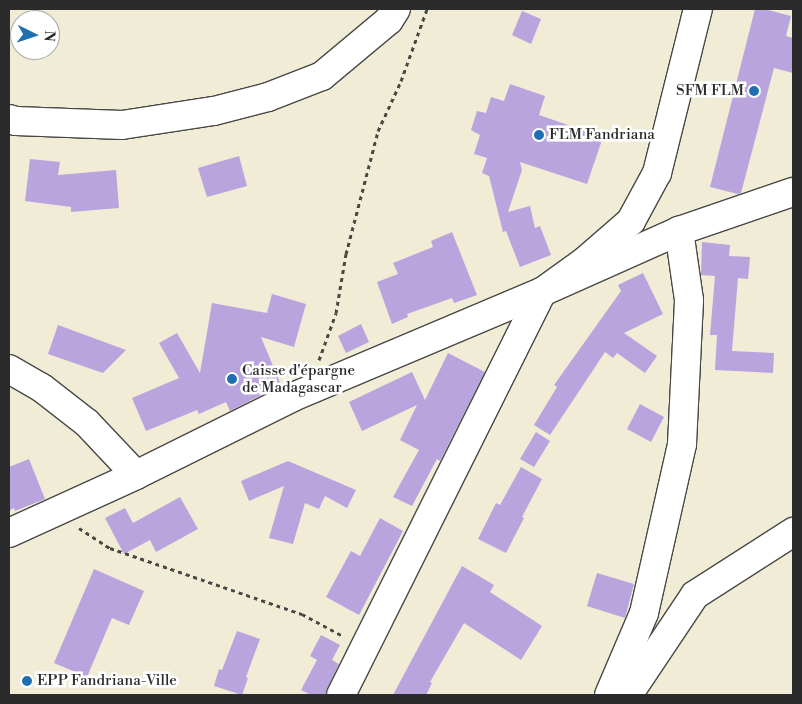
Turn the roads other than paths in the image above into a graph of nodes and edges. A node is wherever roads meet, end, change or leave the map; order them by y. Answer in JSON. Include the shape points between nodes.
{"nodes":[{"id":1,"x":396,"y":9,"type":"edge"},
{"id":2,"x":698,"y":9,"type":"edge"},
{"id":3,"x":9,"y":119,"type":"edge"},
{"id":4,"x":793,"y":192,"type":"edge"},
{"id":5,"x":679,"y":231,"type":"junction"},
{"id":6,"x":542,"y":292,"type":"junction"},
{"id":7,"x":9,"y":369,"type":"edge"},
{"id":8,"x":136,"y":475,"type":"junction"},
{"id":9,"x":793,"y":532,"type":"edge"},
{"id":10,"x":9,"y":533,"type":"edge"},
{"id":11,"x":340,"y":695,"type":"edge"},
{"id":12,"x":609,"y":695,"type":"edge"},
{"id":13,"x":628,"y":695,"type":"edge"}],
"edges":[{"from":1,"to":3,"type":"street","via":[[389,20],[322,76],[268,98],[214,111],[122,125]]},
{"from":2,"to":6,"type":"street","via":[[657,174],[631,221]]},
{"from":4,"to":5,"type":"street"},
{"from":5,"to":6,"type":"street"},
{"from":5,"to":12,"type":"street","via":[[689,300],[682,444],[644,613]]},
{"from":6,"to":8,"type":"street","via":[[293,397]]},
{"from":6,"to":11,"type":"street"},
{"from":7,"to":8,"type":"street","via":[[42,388],[87,423]]},
{"from":8,"to":10,"type":"street"},
{"from":9,"to":13,"type":"street","via":[[695,595]]}]}
